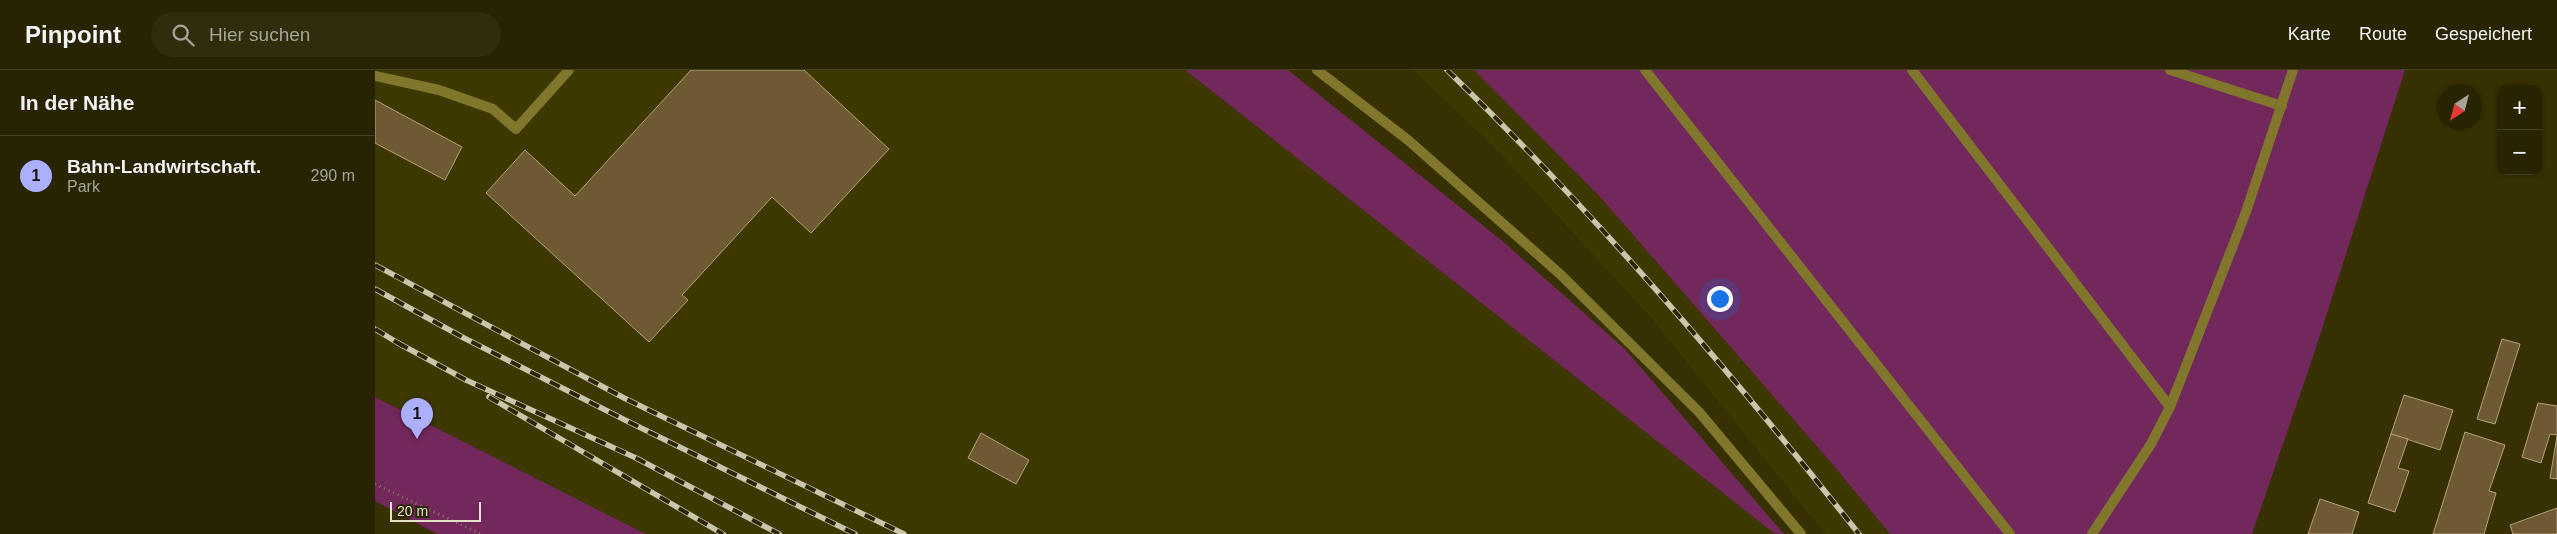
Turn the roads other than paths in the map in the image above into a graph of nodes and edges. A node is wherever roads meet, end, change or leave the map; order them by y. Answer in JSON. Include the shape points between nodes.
{"nodes":[{"id":1,"x":569,"y":70,"type":"edge"},
{"id":2,"x":1317,"y":70,"type":"edge"},
{"id":3,"x":1645,"y":70,"type":"edge"},
{"id":4,"x":1912,"y":70,"type":"edge"},
{"id":5,"x":2171,"y":70,"type":"edge"},
{"id":6,"x":2293,"y":70,"type":"edge"},
{"id":7,"x":375,"y":76,"type":"edge"},
{"id":8,"x":2281,"y":106,"type":"junction"},
{"id":9,"x":2170,"y":407,"type":"junction"},
{"id":10,"x":1801,"y":534,"type":"edge"},
{"id":11,"x":2010,"y":534,"type":"edge"},
{"id":12,"x":2092,"y":534,"type":"edge"}],
"edges":[{"from":1,"to":7,"type":"lane","via":[[516,129],[484,106],[439,90]]},
{"from":2,"to":10,"type":"lane","via":[[1408,140],[1560,274],[1699,412]]},
{"from":3,"to":11,"type":"lane"},
{"from":4,"to":9,"type":"lane"},
{"from":5,"to":8,"type":"lane"},
{"from":6,"to":8,"type":"lane"},
{"from":8,"to":9,"type":"lane","via":[[2246,212]]},
{"from":9,"to":12,"type":"lane","via":[[2151,444]]}]}
